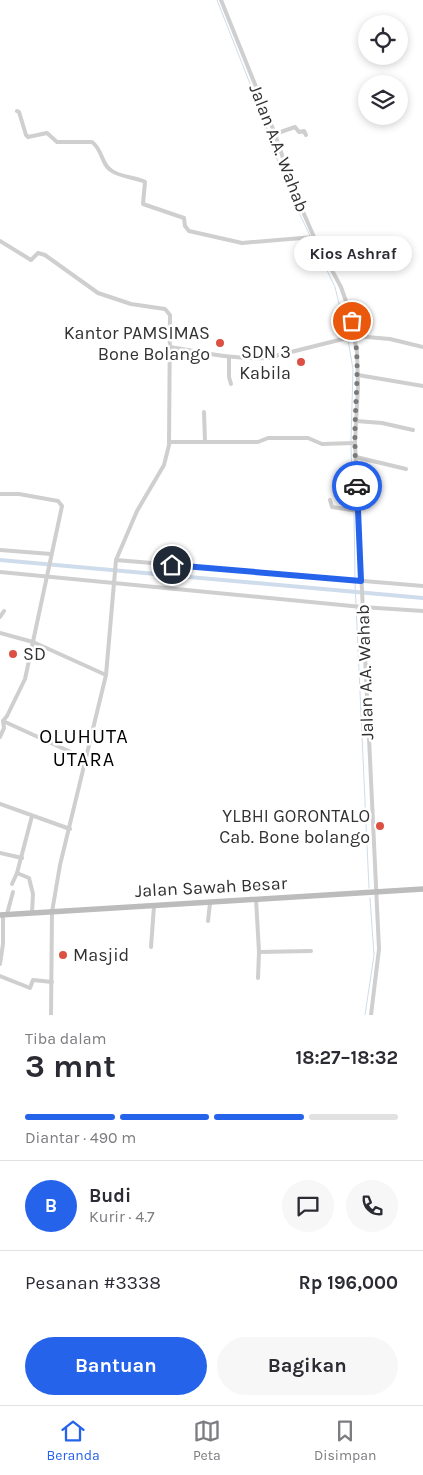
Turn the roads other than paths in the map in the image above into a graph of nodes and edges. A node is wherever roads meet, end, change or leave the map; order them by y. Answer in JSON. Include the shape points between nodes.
{"nodes":[{"id":1,"x":221,"y":0,"type":"edge"},
{"id":2,"x":17,"y":111,"type":"dead end"},
{"id":3,"x":275,"y":134,"type":"junction"},
{"id":4,"x":306,"y":135,"type":"dead end"},
{"id":5,"x":311,"y":237,"type":"junction"},
{"id":6,"x":0,"y":242,"type":"edge"},
{"id":7,"x":353,"y":336,"type":"junction"},
{"id":8,"x":170,"y":346,"type":"junction"},
{"id":9,"x":423,"y":347,"type":"edge"},
{"id":10,"x":229,"y":357,"type":"junction"},
{"id":11,"x":358,"y":375,"type":"junction"},
{"id":12,"x":231,"y":384,"type":"dead end"},
{"id":13,"x":423,"y":386,"type":"edge"},
{"id":14,"x":204,"y":412,"type":"dead end"},
{"id":15,"x":356,"y":420,"type":"junction"},
{"id":16,"x":413,"y":430,"type":"dead end"},
{"id":17,"x":169,"y":442,"type":"junction"},
{"id":18,"x":205,"y":442,"type":"junction"},
{"id":19,"x":352,"y":443,"type":"junction"},
{"id":20,"x":356,"y":457,"type":"junction"},
{"id":21,"x":406,"y":469,"type":"dead end"},
{"id":22,"x":0,"y":494,"type":"edge"},
{"id":23,"x":330,"y":500,"type":"dead end"},
{"id":24,"x":355,"y":510,"type":"junction"},
{"id":25,"x":0,"y":550,"type":"edge"},
{"id":26,"x":50,"y":556,"type":"junction"},
{"id":27,"x":116,"y":561,"type":"junction"},
{"id":28,"x":0,"y":572,"type":"edge"},
{"id":29,"x":46,"y":576,"type":"junction"},
{"id":30,"x":113,"y":582,"type":"junction"},
{"id":31,"x":362,"y":584,"type":"junction"},
{"id":32,"x":423,"y":586,"type":"edge"},
{"id":33,"x":362,"y":605,"type":"junction"},
{"id":34,"x":4,"y":611,"type":"dead end"},
{"id":35,"x":423,"y":611,"type":"edge"},
{"id":36,"x":0,"y":617,"type":"edge"},
{"id":37,"x":0,"y":633,"type":"edge"},
{"id":38,"x":33,"y":642,"type":"junction"},
{"id":39,"x":106,"y":676,"type":"junction"},
{"id":40,"x":3,"y":721,"type":"junction"},
{"id":41,"x":0,"y":737,"type":"edge"},
{"id":42,"x":86,"y":759,"type":"junction"},
{"id":43,"x":0,"y":804,"type":"edge"},
{"id":44,"x":32,"y":816,"type":"junction"},
{"id":45,"x":70,"y":829,"type":"junction"},
{"id":46,"x":0,"y":853,"type":"edge"},
{"id":47,"x":22,"y":858,"type":"junction"},
{"id":48,"x":16,"y":873,"type":"junction"},
{"id":49,"x":12,"y":884,"type":"dead end"},
{"id":50,"x":423,"y":889,"type":"edge"},
{"id":51,"x":375,"y":891,"type":"junction"},
{"id":52,"x":13,"y":892,"type":"dead end"},
{"id":53,"x":256,"y":899,"type":"junction"},
{"id":54,"x":210,"y":903,"type":"junction"},
{"id":55,"x":154,"y":906,"type":"junction"},
{"id":56,"x":52,"y":912,"type":"junction"},
{"id":57,"x":32,"y":913,"type":"junction"},
{"id":58,"x":3,"y":914,"type":"edge"},
{"id":59,"x":208,"y":921,"type":"dead end"},
{"id":60,"x":151,"y":947,"type":"dead end"},
{"id":61,"x":311,"y":951,"type":"dead end"},
{"id":62,"x":259,"y":952,"type":"junction"},
{"id":63,"x":0,"y":964,"type":"edge"},
{"id":64,"x":0,"y":976,"type":"edge"},
{"id":65,"x":258,"y":978,"type":"dead end"},
{"id":66,"x":52,"y":982,"type":"junction"},
{"id":67,"x":51,"y":1015,"type":"edge"},
{"id":68,"x":371,"y":1015,"type":"edge"}],
"edges":[{"from":1,"to":3,"type":"street","name":"Jalan A.A. Wahab"},
{"from":2,"to":5,"type":"street","via":[[28,136],[46,133],[57,142],[92,142],[113,172],[145,182],[143,204],[184,218],[189,230],[242,243]]},
{"from":3,"to":4,"type":"street","via":[[294,127]]},
{"from":3,"to":5,"type":"street","name":"Jalan A.A. Wahab"},
{"from":5,"to":7,"type":"street","name":"Jalan A.A. Wahab","via":[[341,287]]},
{"from":6,"to":8,"type":"street","via":[[30,260],[38,253],[45,255],[98,293],[131,304],[165,309],[170,315]]},
{"from":7,"to":9,"type":"street","via":[[390,339]]},
{"from":7,"to":10,"type":"street","via":[[267,358]]},
{"from":7,"to":11,"type":"street","name":"Jalan A.A. Wahab"},
{"from":8,"to":10,"type":"street"},
{"from":8,"to":17,"type":"street"},
{"from":10,"to":12,"type":"street"},
{"from":11,"to":13,"type":"street"},
{"from":11,"to":15,"type":"street","name":"Jalan A.A. Wahab"},
{"from":14,"to":18,"type":"street"},
{"from":15,"to":16,"type":"street"},
{"from":15,"to":19,"type":"street","name":"Jalan A.A. Wahab"},
{"from":17,"to":18,"type":"street"},
{"from":17,"to":27,"type":"street","via":[[164,465],[137,511]]},
{"from":18,"to":19,"type":"street","via":[[312,438],[322,444]]},
{"from":19,"to":20,"type":"street","name":"Jalan A.A. Wahab"},
{"from":20,"to":21,"type":"street"},
{"from":20,"to":24,"type":"street","name":"Jalan A.A. Wahab"},
{"from":22,"to":26,"type":"street","via":[[36,496],[61,503]]},
{"from":23,"to":24,"type":"street","via":[[332,507]]},
{"from":24,"to":31,"type":"street","name":"Jalan A.A. Wahab"},
{"from":25,"to":26,"type":"street"},
{"from":26,"to":29,"type":"street"},
{"from":27,"to":30,"type":"street"},
{"from":27,"to":31,"type":"street"},
{"from":28,"to":29,"type":"street"},
{"from":29,"to":30,"type":"street"},
{"from":29,"to":38,"type":"street"},
{"from":30,"to":33,"type":"street"},
{"from":30,"to":39,"type":"street"},
{"from":31,"to":32,"type":"street"},
{"from":31,"to":33,"type":"street","name":"Jalan A.A. Wahab"},
{"from":33,"to":35,"type":"street"},
{"from":33,"to":51,"type":"street","name":"Jalan A.A. Wahab"},
{"from":34,"to":36,"type":"street"},
{"from":37,"to":38,"type":"street"},
{"from":38,"to":39,"type":"street"},
{"from":38,"to":40,"type":"street","via":[[23,685]]},
{"from":39,"to":42,"type":"street"},
{"from":40,"to":41,"type":"street"},
{"from":40,"to":42,"type":"street"},
{"from":42,"to":45,"type":"street"},
{"from":43,"to":44,"type":"street"},
{"from":44,"to":45,"type":"street"},
{"from":44,"to":47,"type":"street"},
{"from":45,"to":56,"type":"street"},
{"from":46,"to":47,"type":"street"},
{"from":47,"to":48,"type":"street"},
{"from":48,"to":49,"type":"street"},
{"from":48,"to":57,"type":"street","via":[[29,878],[33,894]]},
{"from":50,"to":51,"type":"main road","name":"Jalan Sawah Besar"},
{"from":51,"to":53,"type":"main road","name":"Jalan Sawah Besar"},
{"from":51,"to":68,"type":"street","name":"Jalan A.A. Wahab","via":[[379,949]]},
{"from":52,"to":58,"type":"street"},
{"from":53,"to":54,"type":"main road","name":"Jalan Sawah Besar"},
{"from":53,"to":62,"type":"street"},
{"from":54,"to":55,"type":"main road","name":"Jalan Sawah Besar"},
{"from":54,"to":59,"type":"street"},
{"from":55,"to":56,"type":"main road","name":"Jalan Sawah Besar"},
{"from":55,"to":60,"type":"street"},
{"from":56,"to":57,"type":"main road","name":"Jalan Sawah Besar"},
{"from":56,"to":66,"type":"street"},
{"from":57,"to":58,"type":"main road","name":"Jalan Sawah Besar"},
{"from":58,"to":63,"type":"street"},
{"from":61,"to":62,"type":"street"},
{"from":62,"to":65,"type":"street"},
{"from":64,"to":66,"type":"street","via":[[30,988],[33,980]]},
{"from":66,"to":67,"type":"street"}]}
